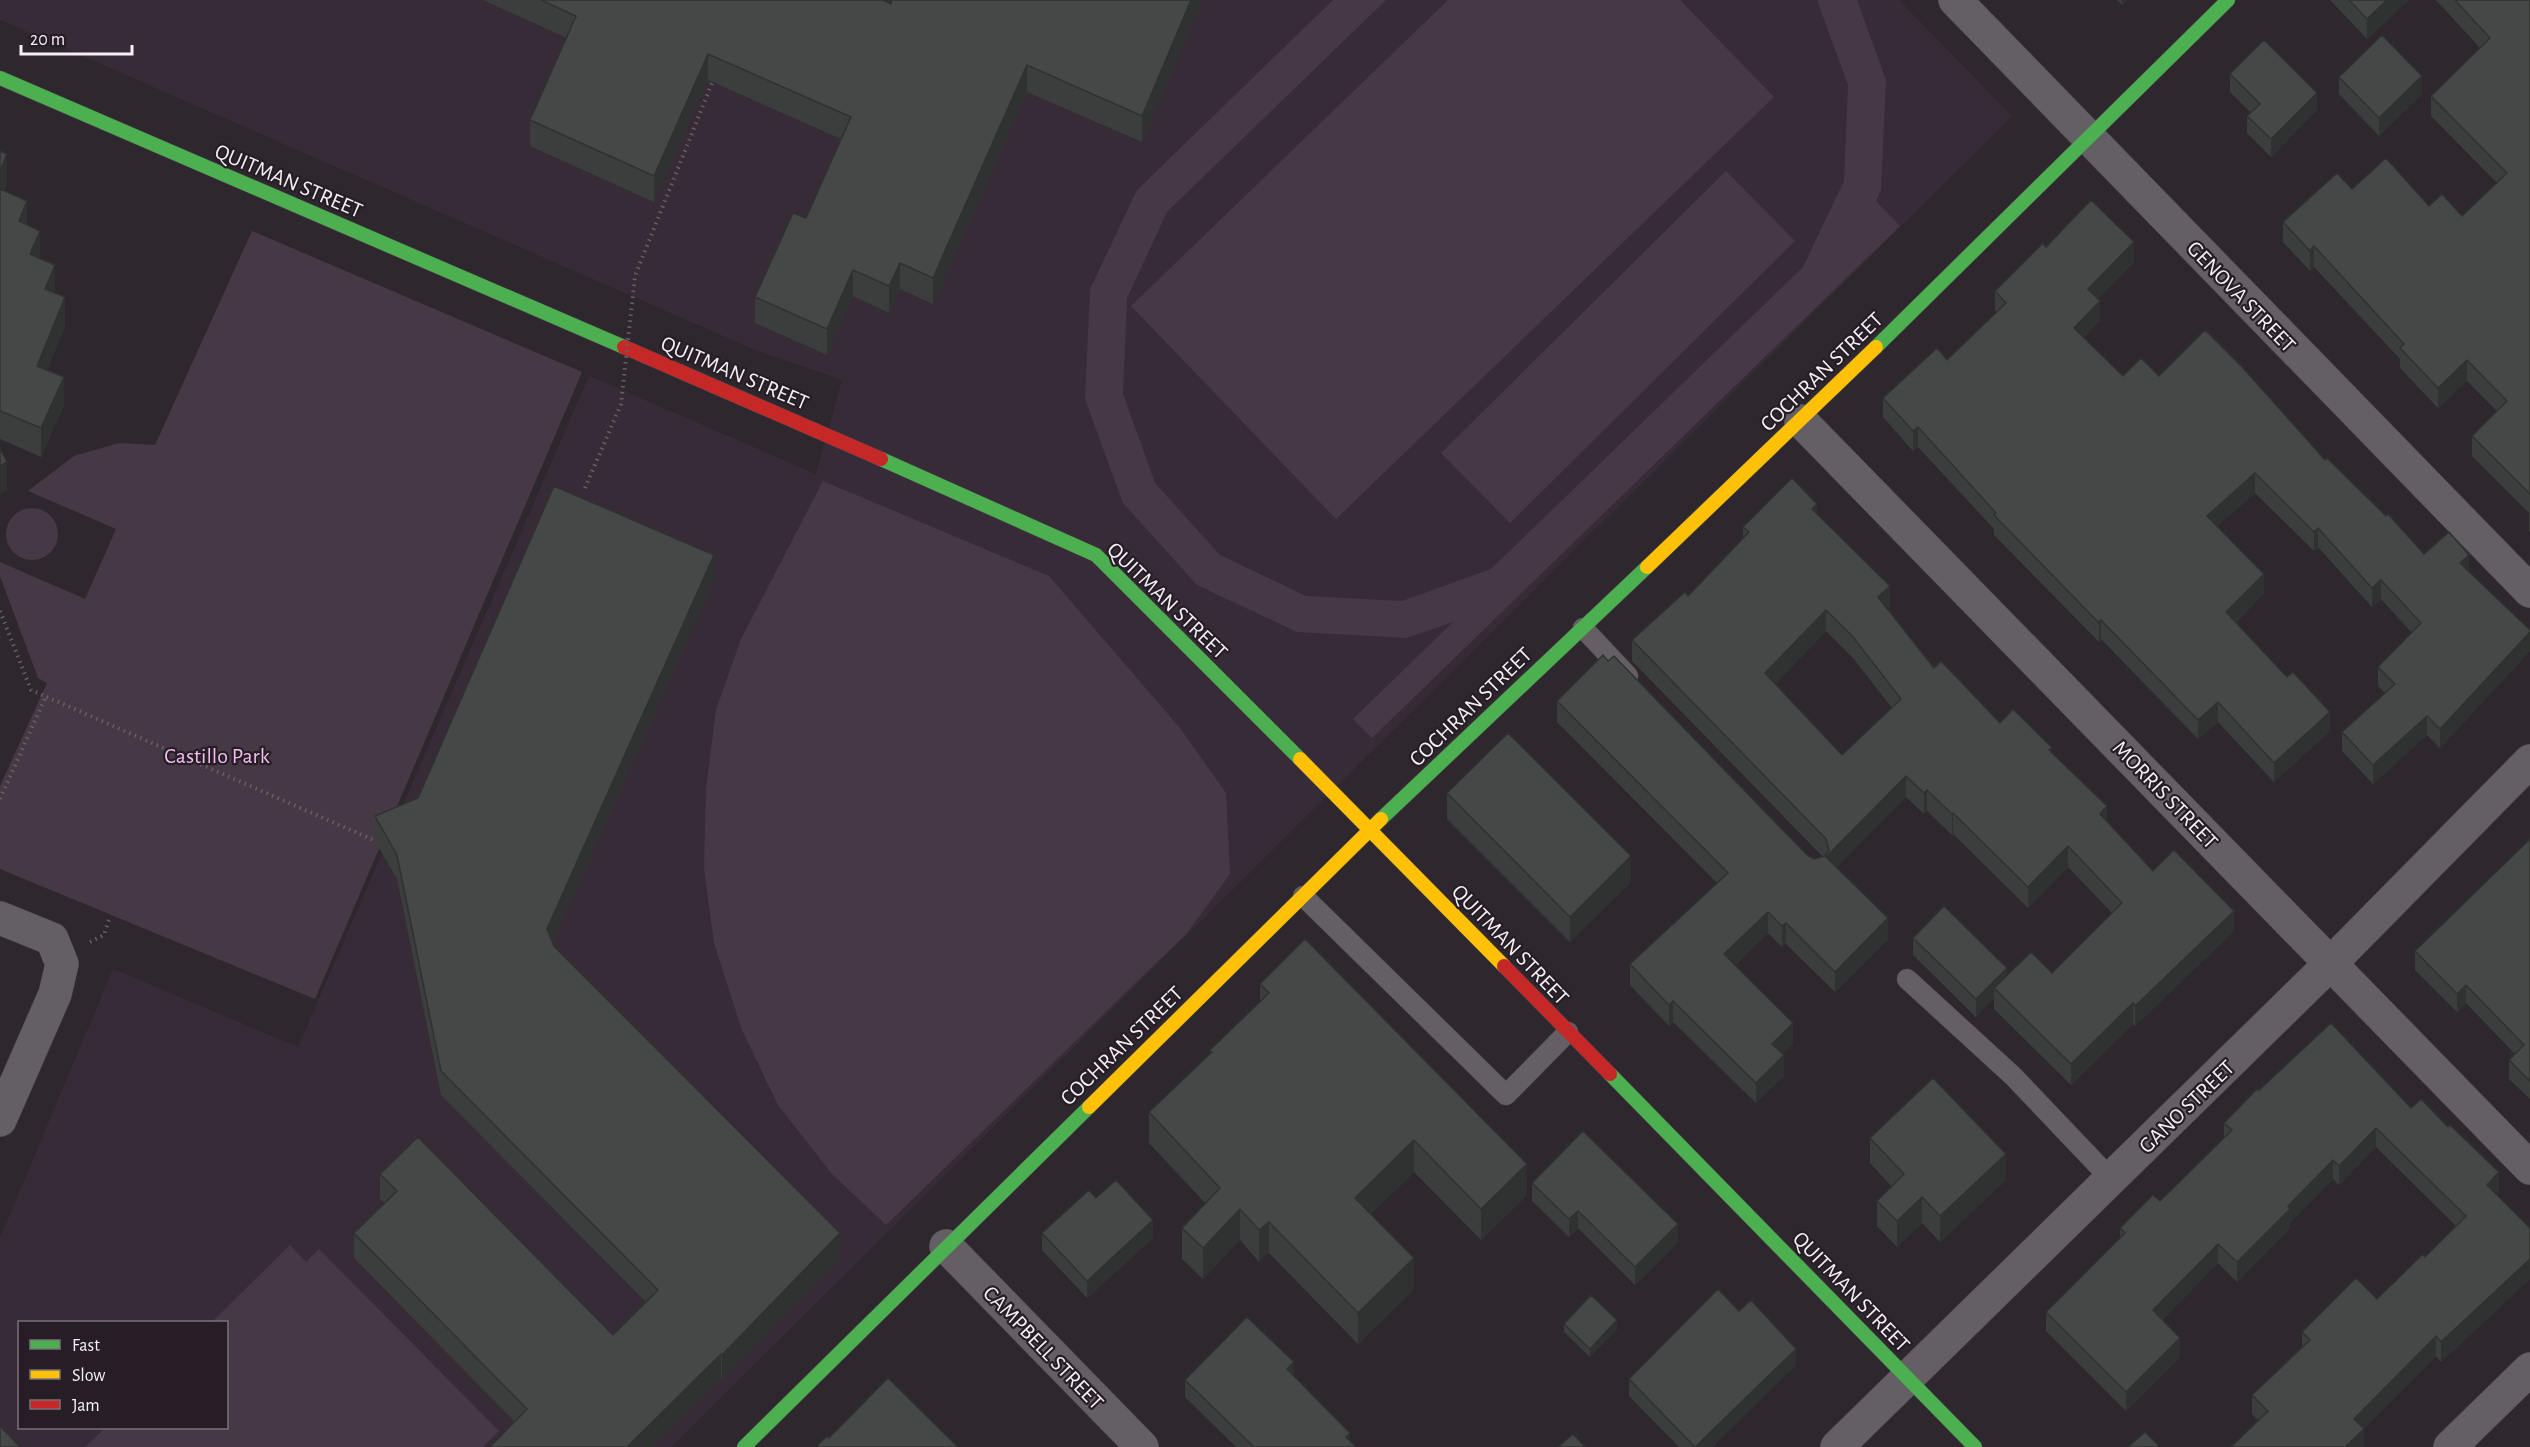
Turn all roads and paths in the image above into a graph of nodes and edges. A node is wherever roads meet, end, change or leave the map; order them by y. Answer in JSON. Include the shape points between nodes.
{"nodes":[{"id":1,"x":1955,"y":0,"type":"edge"},
{"id":2,"x":2228,"y":0,"type":"edge"},
{"id":3,"x":717,"y":71,"type":"edge"},
{"id":4,"x":0,"y":78,"type":"edge"},
{"id":5,"x":2088,"y":138,"type":"junction"},
{"id":6,"x":1801,"y":421,"type":"junction"},
{"id":7,"x":585,"y":488,"type":"dead end"},
{"id":8,"x":2530,"y":591,"type":"edge"},
{"id":9,"x":0,"y":612,"type":"edge"},
{"id":10,"x":1583,"y":628,"type":"junction"},
{"id":11,"x":1642,"y":690,"type":"edge"},
{"id":12,"x":46,"y":696,"type":"junction"},
{"id":13,"x":2530,"y":761,"type":"edge"},
{"id":14,"x":0,"y":800,"type":"edge"},
{"id":15,"x":1370,"y":829,"type":"junction"},
{"id":16,"x":384,"y":844,"type":"edge"},
{"id":17,"x":1303,"y":896,"type":"junction"},
{"id":18,"x":0,"y":918,"type":"edge"},
{"id":19,"x":109,"y":920,"type":"dead end"},
{"id":20,"x":86,"y":944,"type":"dead end"},
{"id":21,"x":2331,"y":963,"type":"junction"},
{"id":22,"x":1907,"y":979,"type":"dead end"},
{"id":23,"x":1568,"y":1032,"type":"junction"},
{"id":24,"x":0,"y":1120,"type":"edge"},
{"id":25,"x":2530,"y":1168,"type":"edge"},
{"id":26,"x":2111,"y":1179,"type":"junction"},
{"id":27,"x":946,"y":1246,"type":"junction"},
{"id":28,"x":2530,"y":1369,"type":"edge"},
{"id":29,"x":1908,"y":1378,"type":"junction"},
{"id":30,"x":744,"y":1447,"type":"edge"},
{"id":31,"x":1142,"y":1447,"type":"edge"},
{"id":32,"x":1837,"y":1447,"type":"edge"},
{"id":33,"x":1975,"y":1447,"type":"edge"},
{"id":34,"x":2450,"y":1447,"type":"edge"}],
"edges":[{"from":1,"to":5,"type":"street","name":"GENOVA STREET"},
{"from":2,"to":5,"type":"main road","name":"COCHRAN STREET"},
{"from":3,"to":7,"type":"path","bridge":true,"via":[[635,276],[621,404]]},
{"from":4,"to":15,"type":"main road","name":"QUITMAN STREET","via":[[1096,555]]},
{"from":5,"to":6,"type":"main road","name":"COCHRAN STREET"},
{"from":5,"to":8,"type":"street","name":"GENOVA STREET"},
{"from":6,"to":10,"type":"main road","name":"COCHRAN STREET"},
{"from":6,"to":21,"type":"street","name":"MORRIS STREET"},
{"from":9,"to":12,"type":"path","via":[[31,690]]},
{"from":10,"to":11,"type":"lane"},
{"from":10,"to":15,"type":"main road","name":"COCHRAN STREET"},
{"from":12,"to":14,"type":"path"},
{"from":12,"to":16,"type":"path"},
{"from":13,"to":21,"type":"street","name":"GANO STREET"},
{"from":15,"to":17,"type":"main road","name":"COCHRAN STREET"},
{"from":15,"to":23,"type":"main road","name":"QUITMAN STREET"},
{"from":17,"to":23,"type":"lane","via":[[1506,1095]]},
{"from":17,"to":27,"type":"main road","name":"COCHRAN STREET"},
{"from":18,"to":24,"type":"street","via":[[52,939],[62,964],[55,994]]},
{"from":19,"to":20,"type":"path","via":[[104,935]]},
{"from":21,"to":25,"type":"street","name":"MORRIS STREET"},
{"from":21,"to":26,"type":"street","name":"GANO STREET"},
{"from":22,"to":26,"type":"lane","via":[[2013,1076]]},
{"from":23,"to":29,"type":"main road","name":"QUITMAN STREET"},
{"from":26,"to":29,"type":"street","name":"GANO STREET"},
{"from":27,"to":30,"type":"main road","name":"COCHRAN STREET"},
{"from":27,"to":31,"type":"street","name":"CAMPBELL STREET"},
{"from":28,"to":34,"type":"street"},
{"from":29,"to":32,"type":"street","name":"GANO STREET"},
{"from":29,"to":33,"type":"main road","name":"QUITMAN STREET"}]}
